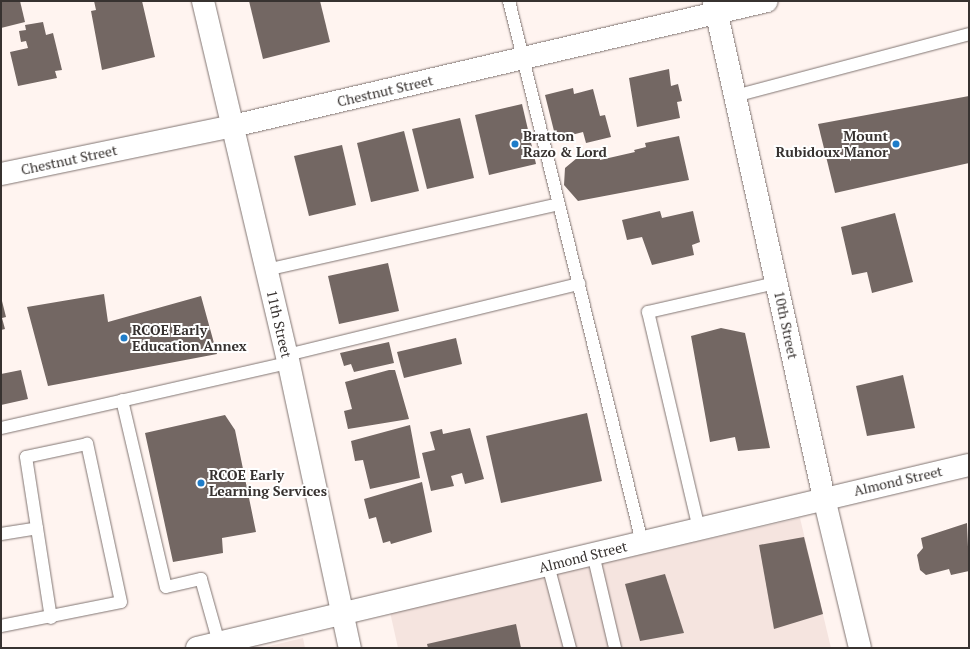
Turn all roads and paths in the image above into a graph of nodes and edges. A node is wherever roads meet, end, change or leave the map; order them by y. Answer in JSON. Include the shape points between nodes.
{"nodes":[{"id":1,"x":203,"y":1,"type":"edge"},
{"id":2,"x":510,"y":1,"type":"edge"},
{"id":3,"x":768,"y":1,"type":"edge"},
{"id":4,"x":715,"y":7,"type":"edge"},
{"id":5,"x":969,"y":34,"type":"edge"},
{"id":6,"x":524,"y":59,"type":"junction"},
{"id":7,"x":735,"y":96,"type":"junction"},
{"id":8,"x":233,"y":126,"type":"junction"},
{"id":9,"x":1,"y":174,"type":"edge"},
{"id":10,"x":559,"y":204,"type":"junction"},
{"id":11,"x":266,"y":270,"type":"junction"},
{"id":12,"x":776,"y":283,"type":"junction"},
{"id":13,"x":579,"y":284,"type":"junction"},
{"id":14,"x":288,"y":359,"type":"junction"},
{"id":15,"x":122,"y":400,"type":"junction"},
{"id":16,"x":1,"y":428,"type":"edge"},
{"id":17,"x":969,"y":465,"type":"edge"},
{"id":18,"x":824,"y":498,"type":"junction"},
{"id":19,"x":37,"y":528,"type":"junction"},
{"id":20,"x":699,"y":529,"type":"junction"},
{"id":21,"x":1,"y":534,"type":"edge"},
{"id":22,"x":642,"y":542,"type":"junction"},
{"id":23,"x":593,"y":554,"type":"junction"},
{"id":24,"x":548,"y":565,"type":"junction"},
{"id":25,"x":342,"y":615,"type":"junction"},
{"id":26,"x":51,"y":618,"type":"junction"},
{"id":27,"x":1,"y":626,"type":"edge"},
{"id":28,"x":219,"y":643,"type":"junction"},
{"id":29,"x":197,"y":648,"type":"edge"},
{"id":30,"x":350,"y":648,"type":"edge"},
{"id":31,"x":570,"y":648,"type":"edge"},
{"id":32,"x":615,"y":648,"type":"edge"},
{"id":33,"x":860,"y":648,"type":"edge"}],
"edges":[{"from":1,"to":8,"type":"street","name":"11th Street"},
{"from":2,"to":6,"type":"lane"},
{"from":3,"to":4,"type":"street","name":"Chestnut Street"},
{"from":4,"to":6,"type":"street","name":"Chestnut Street"},
{"from":4,"to":7,"type":"street","name":"10th Street"},
{"from":5,"to":7,"type":"lane"},
{"from":6,"to":8,"type":"street","name":"Chestnut Street"},
{"from":6,"to":10,"type":"lane"},
{"from":7,"to":12,"type":"street","name":"10th Street"},
{"from":8,"to":9,"type":"street","name":"Chestnut Street"},
{"from":8,"to":11,"type":"street","name":"11th Street"},
{"from":10,"to":11,"type":"lane"},
{"from":10,"to":13,"type":"lane"},
{"from":11,"to":14,"type":"street","name":"11th Street"},
{"from":12,"to":18,"type":"street","name":"10th Street"},
{"from":12,"to":20,"type":"lane","via":[[648,312]]},
{"from":13,"to":14,"type":"lane"},
{"from":13,"to":22,"type":"lane"},
{"from":14,"to":15,"type":"lane"},
{"from":14,"to":25,"type":"street","name":"11th Street"},
{"from":15,"to":16,"type":"lane"},
{"from":15,"to":28,"type":"lane","via":[[166,587],[201,579]]},
{"from":17,"to":18,"type":"street","name":"Almond Street"},
{"from":18,"to":20,"type":"street","name":"Almond Street"},
{"from":18,"to":33,"type":"street","name":"10th Street"},
{"from":19,"to":21,"type":"lane"},
{"from":19,"to":26,"type":"lane"},
{"from":19,"to":26,"type":"lane","via":[[26,457],[87,444],[121,602]]},
{"from":20,"to":22,"type":"street","name":"Almond Street"},
{"from":22,"to":23,"type":"street","name":"Almond Street"},
{"from":23,"to":24,"type":"street","name":"Almond Street"},
{"from":23,"to":32,"type":"lane"},
{"from":24,"to":25,"type":"street","name":"Almond Street"},
{"from":24,"to":31,"type":"lane"},
{"from":25,"to":28,"type":"street","name":"Almond Street"},
{"from":25,"to":30,"type":"street","name":"11th Street"},
{"from":26,"to":27,"type":"lane"},
{"from":28,"to":29,"type":"street","name":"Almond Street"}]}
